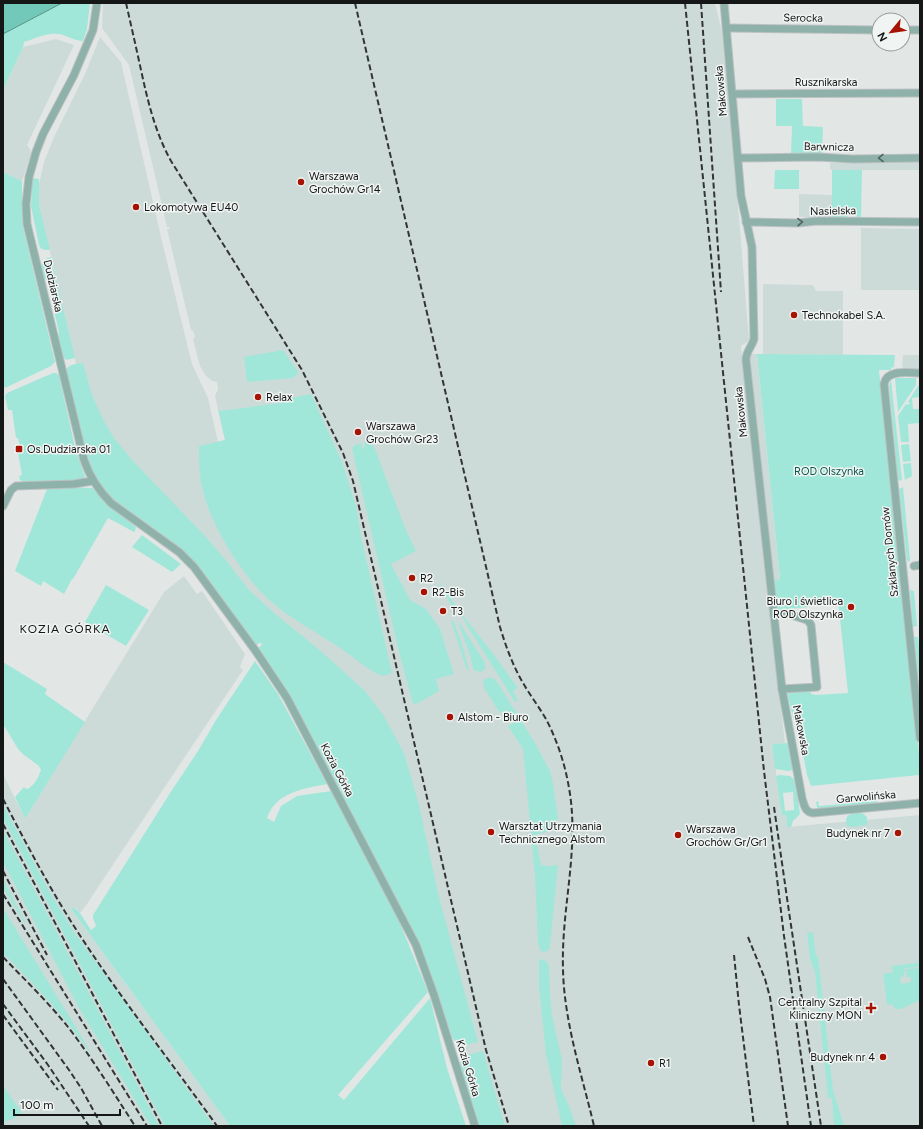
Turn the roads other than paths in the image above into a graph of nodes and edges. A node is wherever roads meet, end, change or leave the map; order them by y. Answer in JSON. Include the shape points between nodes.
{"nodes":[{"id":1,"x":97,"y":3,"type":"edge"},
{"id":2,"x":724,"y":3,"type":"edge"},
{"id":3,"x":727,"y":28,"type":"junction"},
{"id":4,"x":871,"y":30,"type":"edge"},
{"id":5,"x":920,"y":93,"type":"edge"},
{"id":6,"x":733,"y":94,"type":"junction"},
{"id":7,"x":738,"y":158,"type":"junction"},
{"id":8,"x":920,"y":158,"type":"edge"},
{"id":9,"x":746,"y":222,"type":"junction"},
{"id":10,"x":920,"y":222,"type":"edge"},
{"id":11,"x":920,"y":373,"type":"edge"},
{"id":12,"x":92,"y":481,"type":"junction"},
{"id":13,"x":3,"y":506,"type":"edge"},
{"id":14,"x":774,"y":615,"type":"junction"},
{"id":15,"x":782,"y":689,"type":"junction"},
{"id":16,"x":920,"y":738,"type":"edge"},
{"id":17,"x":920,"y":803,"type":"edge"},
{"id":18,"x":813,"y":813,"type":"joint"},
{"id":19,"x":475,"y":1126,"type":"edge"}],
"edges":[{"from":1,"to":12,"type":"street","name":"Dudziarska","via":[[93,30],[36,152],[29,174],[26,204],[27,224],[76,432]]},
{"from":2,"to":3,"type":"street","name":"Makowska"},
{"from":3,"to":4,"type":"street","name":"Serocka"},
{"from":3,"to":6,"type":"street","name":"Makowska"},
{"from":5,"to":6,"type":"street","name":"Rusznikarska"},
{"from":6,"to":7,"type":"street","name":"Makowska"},
{"from":8,"to":7,"type":"street","name":"Barwnicza","one_way":true},
{"from":7,"to":9,"type":"street","name":"Makowska"},
{"from":9,"to":10,"type":"street","name":"Nasielska","one_way":true},
{"from":9,"to":14,"type":"street","name":"Makowska","via":[[752,247],[754,339],[746,360]]},
{"from":11,"to":16,"type":"street","name":"Szklanych Domów","via":[[889,375],[884,384]]},
{"from":12,"to":13,"type":"street","via":[[16,486],[11,490]]},
{"from":12,"to":19,"type":"street","name":"Kozia Górka","via":[[111,503],[179,552],[194,567],[287,698],[416,945]]},
{"from":14,"to":15,"type":"street","name":"Makowska"},
{"from":14,"to":15,"type":"street","via":[[788,614],[807,620],[811,625],[817,687]]},
{"from":15,"to":18,"type":"street","name":"Makowska","via":[[804,807]]},
{"from":17,"to":18,"type":"street","name":"Garwolińska"}]}
